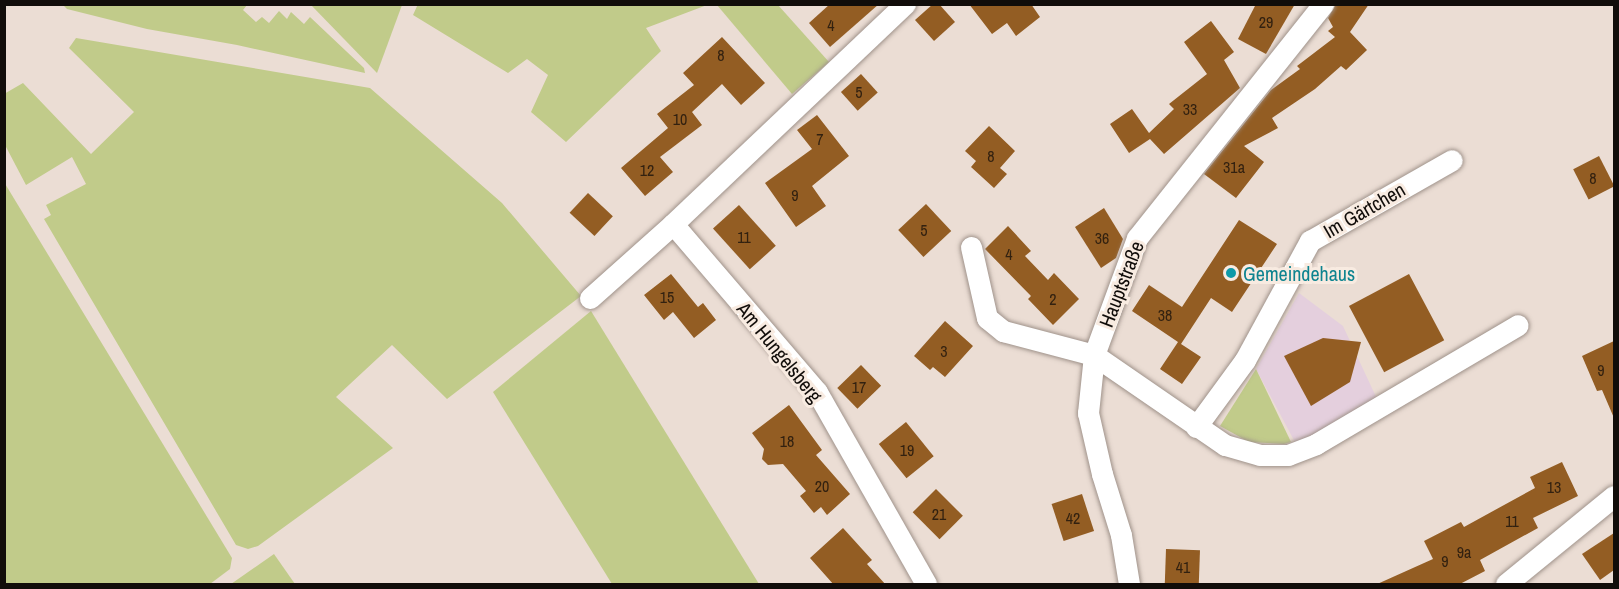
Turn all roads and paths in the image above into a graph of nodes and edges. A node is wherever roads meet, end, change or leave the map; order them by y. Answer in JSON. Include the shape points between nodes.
{"nodes":[{"id":1,"x":905,"y":4,"type":"edge"},
{"id":2,"x":1323,"y":4,"type":"edge"},
{"id":3,"x":1452,"y":160,"type":"dead end"},
{"id":4,"x":673,"y":224,"type":"junction"},
{"id":5,"x":971,"y":247,"type":"dead end"},
{"id":6,"x":590,"y":298,"type":"dead end"},
{"id":7,"x":1518,"y":325,"type":"dead end"},
{"id":8,"x":1094,"y":355,"type":"junction"},
{"id":9,"x":1196,"y":427,"type":"junction"},
{"id":10,"x":1614,"y":496,"type":"edge"},
{"id":11,"x":926,"y":585,"type":"edge"},
{"id":12,"x":1129,"y":585,"type":"edge"},
{"id":13,"x":1506,"y":585,"type":"edge"}],
"edges":[{"from":1,"to":4,"type":"street"},
{"from":2,"to":8,"type":"street","name":"Hauptstraße","via":[[1137,238]]},
{"from":3,"to":9,"type":"street","name":"Im Gärtchen","via":[[1310,241],[1245,360]]},
{"from":4,"to":6,"type":"street"},
{"from":4,"to":11,"type":"street","name":"Am Hungelsberg","via":[[817,392]]},
{"from":5,"to":8,"type":"street","via":[[987,318],[1003,331]]},
{"from":7,"to":9,"type":"street","via":[[1316,444],[1288,455],[1260,455],[1225,445]]},
{"from":8,"to":9,"type":"street"},
{"from":8,"to":12,"type":"street","name":"Hauptstraße","via":[[1088,413],[1121,535]]},
{"from":10,"to":13,"type":"street"}]}
